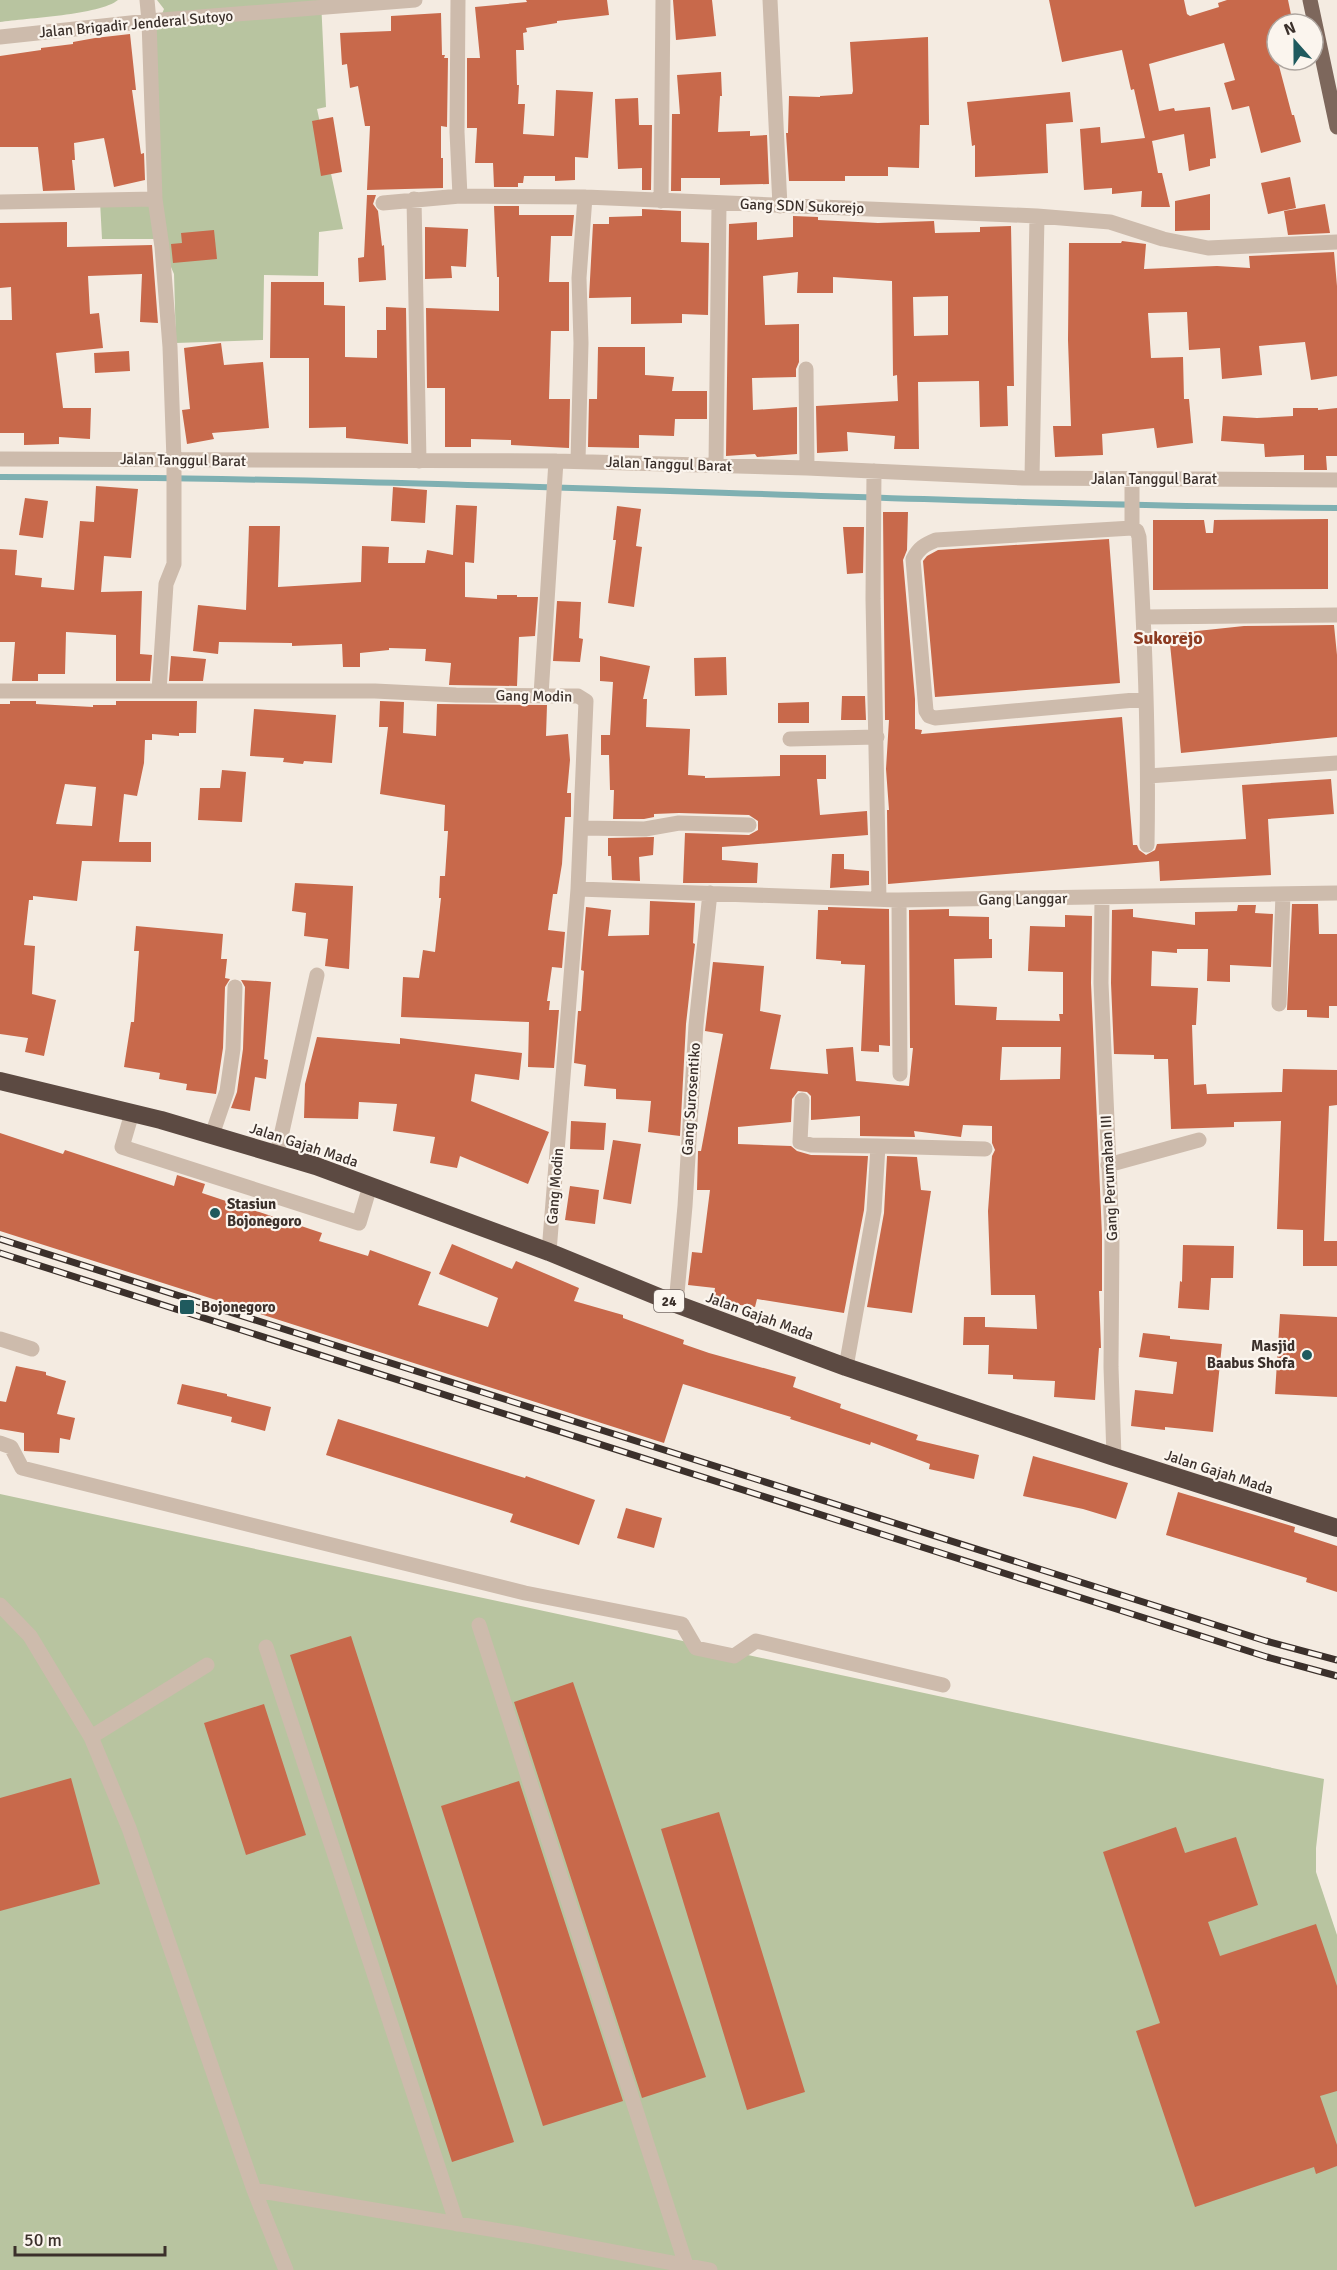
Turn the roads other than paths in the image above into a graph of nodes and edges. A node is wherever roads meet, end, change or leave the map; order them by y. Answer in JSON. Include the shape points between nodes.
{"nodes":[{"id":1,"x":147,"y":0,"type":"edge"},
{"id":2,"x":415,"y":0,"type":"edge"},
{"id":3,"x":458,"y":0,"type":"edge"},
{"id":4,"x":663,"y":0,"type":"edge"},
{"id":5,"x":770,"y":0,"type":"edge"},
{"id":6,"x":1313,"y":1,"type":"edge"},
{"id":7,"x":149,"y":21,"type":"junction"},
{"id":8,"x":0,"y":37,"type":"edge"},
{"id":9,"x":1337,"y":127,"type":"edge"},
{"id":10,"x":460,"y":196,"type":"junction"},
{"id":11,"x":585,"y":197,"type":"junction"},
{"id":12,"x":155,"y":199,"type":"junction"},
{"id":13,"x":414,"y":199,"type":"junction"},
{"id":14,"x":661,"y":201,"type":"junction"},
{"id":15,"x":0,"y":202,"type":"edge"},
{"id":16,"x":383,"y":203,"type":"dead end"},
{"id":17,"x":718,"y":204,"type":"junction"},
{"id":18,"x":780,"y":206,"type":"junction"},
{"id":19,"x":1037,"y":216,"type":"junction"},
{"id":20,"x":1337,"y":242,"type":"edge"},
{"id":21,"x":806,"y":369,"type":"dead end"},
{"id":22,"x":0,"y":459,"type":"edge"},
{"id":23,"x":174,"y":460,"type":"junction"},
{"id":24,"x":419,"y":461,"type":"junction"},
{"id":25,"x":578,"y":461,"type":"junction"},
{"id":26,"x":716,"y":465,"type":"junction"},
{"id":27,"x":556,"y":467,"type":"junction"},
{"id":28,"x":807,"y":468,"type":"junction"},
{"id":29,"x":874,"y":471,"type":"junction"},
{"id":30,"x":1032,"y":478,"type":"junction"},
{"id":31,"x":1132,"y":478,"type":"junction"},
{"id":32,"x":1337,"y":480,"type":"edge"},
{"id":33,"x":1132,"y":525,"type":"junction"},
{"id":34,"x":1337,"y":615,"type":"edge"},
{"id":35,"x":1144,"y":617,"type":"junction"},
{"id":36,"x":0,"y":691,"type":"edge"},
{"id":37,"x":159,"y":691,"type":"junction"},
{"id":38,"x":541,"y":695,"type":"junction"},
{"id":39,"x":1146,"y":699,"type":"junction"},
{"id":40,"x":877,"y":737,"type":"junction"},
{"id":41,"x":790,"y":739,"type":"dead end"},
{"id":42,"x":1337,"y":763,"type":"edge"},
{"id":43,"x":1148,"y":776,"type":"junction"},
{"id":44,"x":749,"y":825,"type":"dead end"},
{"id":45,"x":581,"y":828,"type":"junction"},
{"id":46,"x":1147,"y":845,"type":"dead end"},
{"id":47,"x":578,"y":889,"type":"junction"},
{"id":48,"x":1337,"y":893,"type":"edge"},
{"id":49,"x":710,"y":894,"type":"junction"},
{"id":50,"x":1283,"y":894,"type":"junction"},
{"id":51,"x":1102,"y":898,"type":"junction"},
{"id":52,"x":879,"y":899,"type":"junction"},
{"id":53,"x":899,"y":900,"type":"junction"},
{"id":54,"x":317,"y":975,"type":"dead end"},
{"id":55,"x":235,"y":987,"type":"dead end"},
{"id":56,"x":1279,"y":1004,"type":"dead end"},
{"id":57,"x":900,"y":1074,"type":"dead end"},
{"id":58,"x":0,"y":1081,"type":"edge"},
{"id":59,"x":802,"y":1100,"type":"dead end"},
{"id":60,"x":132,"y":1113,"type":"junction"},
{"id":61,"x":212,"y":1135,"type":"junction"},
{"id":62,"x":1199,"y":1140,"type":"dead end"},
{"id":63,"x":878,"y":1146,"type":"junction"},
{"id":64,"x":985,"y":1149,"type":"dead end"},
{"id":65,"x":277,"y":1154,"type":"junction"},
{"id":66,"x":1108,"y":1165,"type":"junction"},
{"id":67,"x":370,"y":1186,"type":"junction"},
{"id":68,"x":549,"y":1252,"type":"junction"},
{"id":69,"x":676,"y":1304,"type":"junction"},
{"id":70,"x":0,"y":1339,"type":"edge"},
{"id":71,"x":32,"y":1349,"type":"dead end"},
{"id":72,"x":846,"y":1367,"type":"junction"},
{"id":73,"x":0,"y":1443,"type":"edge"},
{"id":74,"x":1114,"y":1457,"type":"junction"},
{"id":75,"x":1337,"y":1528,"type":"edge"},
{"id":76,"x":0,"y":1605,"type":"edge"},
{"id":77,"x":479,"y":1625,"type":"dead end"},
{"id":78,"x":266,"y":1647,"type":"dead end"},
{"id":79,"x":207,"y":1665,"type":"dead end"},
{"id":80,"x":943,"y":1685,"type":"dead end"},
{"id":81,"x":91,"y":1737,"type":"junction"},
{"id":82,"x":254,"y":2190,"type":"junction"},
{"id":83,"x":457,"y":2224,"type":"junction"},
{"id":84,"x":686,"y":2265,"type":"junction"},
{"id":85,"x":286,"y":2270,"type":"edge"},
{"id":86,"x":710,"y":2270,"type":"edge"}],
"edges":[{"from":1,"to":7,"type":"street"},
{"from":2,"to":7,"type":"street","name":"Jalan Brigadir Jenderal Sutoyo"},
{"from":3,"to":10,"type":"street"},
{"from":4,"to":14,"type":"street"},
{"from":5,"to":18,"type":"street"},
{"from":6,"to":9,"type":"main road"},
{"from":7,"to":8,"type":"street","name":"Jalan Brigadir Jenderal Sutoyo"},
{"from":7,"to":12,"type":"street"},
{"from":10,"to":11,"type":"street","name":"Gang SDN Sukorejo"},
{"from":10,"to":13,"type":"street","name":"Gang SDN Sukorejo"},
{"from":11,"to":14,"type":"street","name":"Gang SDN Sukorejo"},
{"from":11,"to":25,"type":"street","via":[[579,278]]},
{"from":12,"to":15,"type":"street"},
{"from":12,"to":23,"type":"street","via":[[170,347]]},
{"from":13,"to":16,"type":"street","name":"Gang SDN Sukorejo"},
{"from":13,"to":24,"type":"street"},
{"from":14,"to":17,"type":"street","name":"Gang SDN Sukorejo"},
{"from":17,"to":18,"type":"street","name":"Gang SDN Sukorejo"},
{"from":17,"to":26,"type":"street"},
{"from":18,"to":19,"type":"street","name":"Gang SDN Sukorejo"},
{"from":19,"to":20,"type":"street","name":"Gang SDN Sukorejo","via":[[1110,222],[1162,239],[1208,248]]},
{"from":19,"to":30,"type":"street"},
{"from":21,"to":28,"type":"street"},
{"from":22,"to":23,"type":"street","name":"Jalan Tanggul Barat"},
{"from":23,"to":24,"type":"street","name":"Jalan Tanggul Barat"},
{"from":23,"to":37,"type":"street","via":[[174,564],[166,584]]},
{"from":24,"to":27,"type":"street","name":"Jalan Tanggul Barat"},
{"from":25,"to":26,"type":"street","name":"Jalan Tanggul Barat"},
{"from":25,"to":27,"type":"street","name":"Jalan Tanggul Barat"},
{"from":26,"to":28,"type":"street","name":"Jalan Tanggul Barat"},
{"from":27,"to":38,"type":"street"},
{"from":28,"to":29,"type":"street","name":"Jalan Tanggul Barat"},
{"from":29,"to":30,"type":"street","name":"Jalan Tanggul Barat"},
{"from":29,"to":40,"type":"street"},
{"from":30,"to":31,"type":"street","name":"Jalan Tanggul Barat"},
{"from":31,"to":32,"type":"street","name":"Jalan Tanggul Barat"},
{"from":31,"to":33,"type":"street"},
{"from":33,"to":35,"type":"street","via":[[1139,537]]},
{"from":33,"to":39,"type":"street","via":[[936,540],[921,546],[913,560],[929,716]]},
{"from":34,"to":35,"type":"street"},
{"from":35,"to":39,"type":"street"},
{"from":36,"to":37,"type":"street","name":"Gang Modin"},
{"from":37,"to":38,"type":"street","name":"Gang Modin"},
{"from":38,"to":45,"type":"street","name":"Gang Modin","via":[[578,696],[586,701]]},
{"from":39,"to":43,"type":"street"},
{"from":40,"to":41,"type":"street"},
{"from":40,"to":52,"type":"street"},
{"from":42,"to":43,"type":"street"},
{"from":43,"to":46,"type":"street"},
{"from":44,"to":45,"type":"street","via":[[679,823],[645,829]]},
{"from":45,"to":47,"type":"street","name":"Gang Modin"},
{"from":47,"to":49,"type":"street","name":"Gang Langgar"},
{"from":47,"to":68,"type":"street","name":"Gang Modin"},
{"from":48,"to":50,"type":"street","name":"Gang Langgar"},
{"from":49,"to":52,"type":"street","name":"Gang Langgar"},
{"from":49,"to":69,"type":"street","name":"Gang Surosentiko","via":[[696,1025]]},
{"from":50,"to":51,"type":"street","name":"Gang Langgar"},
{"from":50,"to":56,"type":"street"},
{"from":51,"to":53,"type":"street","name":"Gang Langgar"},
{"from":51,"to":66,"type":"street","name":"Gang Perumahan III"},
{"from":52,"to":53,"type":"street","name":"Gang Langgar"},
{"from":53,"to":57,"type":"street"},
{"from":54,"to":65,"type":"street"},
{"from":55,"to":61,"type":"street","via":[[227,1091]]},
{"from":58,"to":60,"type":"highway","name":"Jalan Gajah Mada","number":"24"},
{"from":59,"to":63,"type":"street","via":[[800,1142]]},
{"from":60,"to":61,"type":"highway","name":"Jalan Gajah Mada","number":"24"},
{"from":60,"to":67,"type":"street","via":[[122,1147],[359,1223]]},
{"from":61,"to":65,"type":"highway","name":"Jalan Gajah Mada","number":"24"},
{"from":62,"to":66,"type":"street"},
{"from":63,"to":64,"type":"street"},
{"from":63,"to":72,"type":"street","via":[[874,1211]]},
{"from":65,"to":67,"type":"highway","name":"Jalan Gajah Mada","number":"24"},
{"from":66,"to":74,"type":"street","name":"Gang Perumahan III"},
{"from":67,"to":68,"type":"highway","name":"Jalan Gajah Mada","number":"24"},
{"from":68,"to":69,"type":"highway","name":"Jalan Gajah Mada","number":"24"},
{"from":69,"to":72,"type":"highway","name":"Jalan Gajah Mada","number":"24"},
{"from":70,"to":71,"type":"street"},
{"from":72,"to":74,"type":"highway","name":"Jalan Gajah Mada","number":"24"},
{"from":73,"to":80,"type":"street","via":[[11,1447],[22,1468],[525,1593],[682,1624],[695,1647],[705,1650],[733,1656],[756,1641]]},
{"from":74,"to":75,"type":"highway","name":"Jalan Gajah Mada","number":"24"},
{"from":76,"to":81,"type":"street","via":[[30,1636]]},
{"from":77,"to":84,"type":"street"},
{"from":78,"to":83,"type":"street"},
{"from":79,"to":81,"type":"street"},
{"from":81,"to":82,"type":"street","via":[[129,1828]]},
{"from":82,"to":83,"type":"street"},
{"from":82,"to":85,"type":"street"},
{"from":83,"to":84,"type":"street"},
{"from":84,"to":86,"type":"street"}]}
